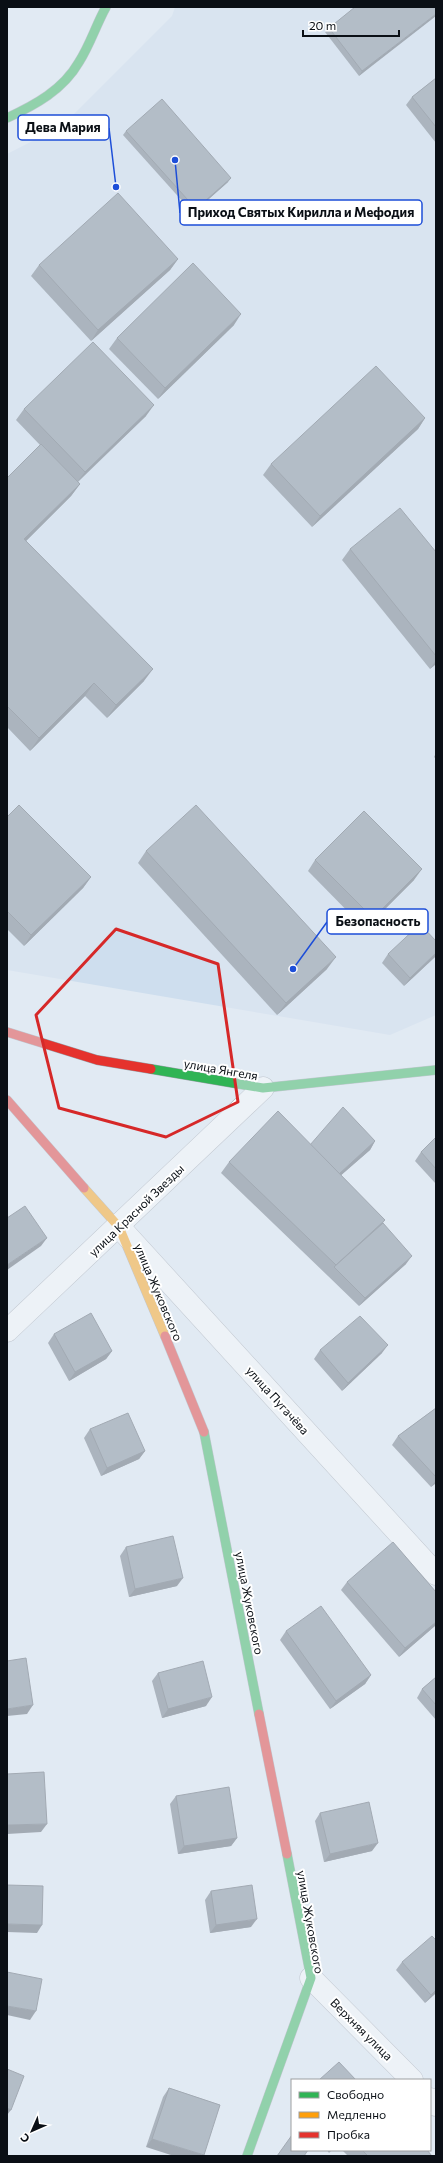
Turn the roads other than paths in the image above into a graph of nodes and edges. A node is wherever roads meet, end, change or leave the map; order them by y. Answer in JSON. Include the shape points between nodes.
{"nodes":[{"id":1,"x":103,"y":8,"type":"edge"},
{"id":2,"x":7,"y":118,"type":"edge"},
{"id":3,"x":7,"y":1032,"type":"edge"},
{"id":4,"x":436,"y":1070,"type":"edge"},
{"id":5,"x":263,"y":1088,"type":"junction"},
{"id":6,"x":7,"y":1100,"type":"edge"},
{"id":7,"x":119,"y":1227,"type":"junction"},
{"id":8,"x":7,"y":1331,"type":"edge"},
{"id":9,"x":436,"y":1574,"type":"edge"},
{"id":10,"x":311,"y":1978,"type":"junction"},
{"id":11,"x":411,"y":2079,"type":"edge"},
{"id":12,"x":247,"y":2156,"type":"edge"}],
"edges":[{"from":1,"to":2,"type":"street","via":[[74,70],[56,91],[37,104]]},
{"from":3,"to":5,"type":"street","name":"улица Янгеля","via":[[97,1060]]},
{"from":4,"to":5,"type":"street","name":"улица Янгеля"},
{"from":5,"to":7,"type":"street","name":"улица Красной Звезды"},
{"from":6,"to":7,"type":"street","name":"улица Жуковского"},
{"from":7,"to":8,"type":"street","name":"улица Красной Звезды"},
{"from":7,"to":9,"type":"street","name":"улица Пугачёва"},
{"from":7,"to":10,"type":"street","name":"улица Жуковского","via":[[203,1426]]},
{"from":10,"to":11,"type":"street","name":"Верхняя улица"},
{"from":10,"to":12,"type":"street","name":"улица Жуковского"}]}
